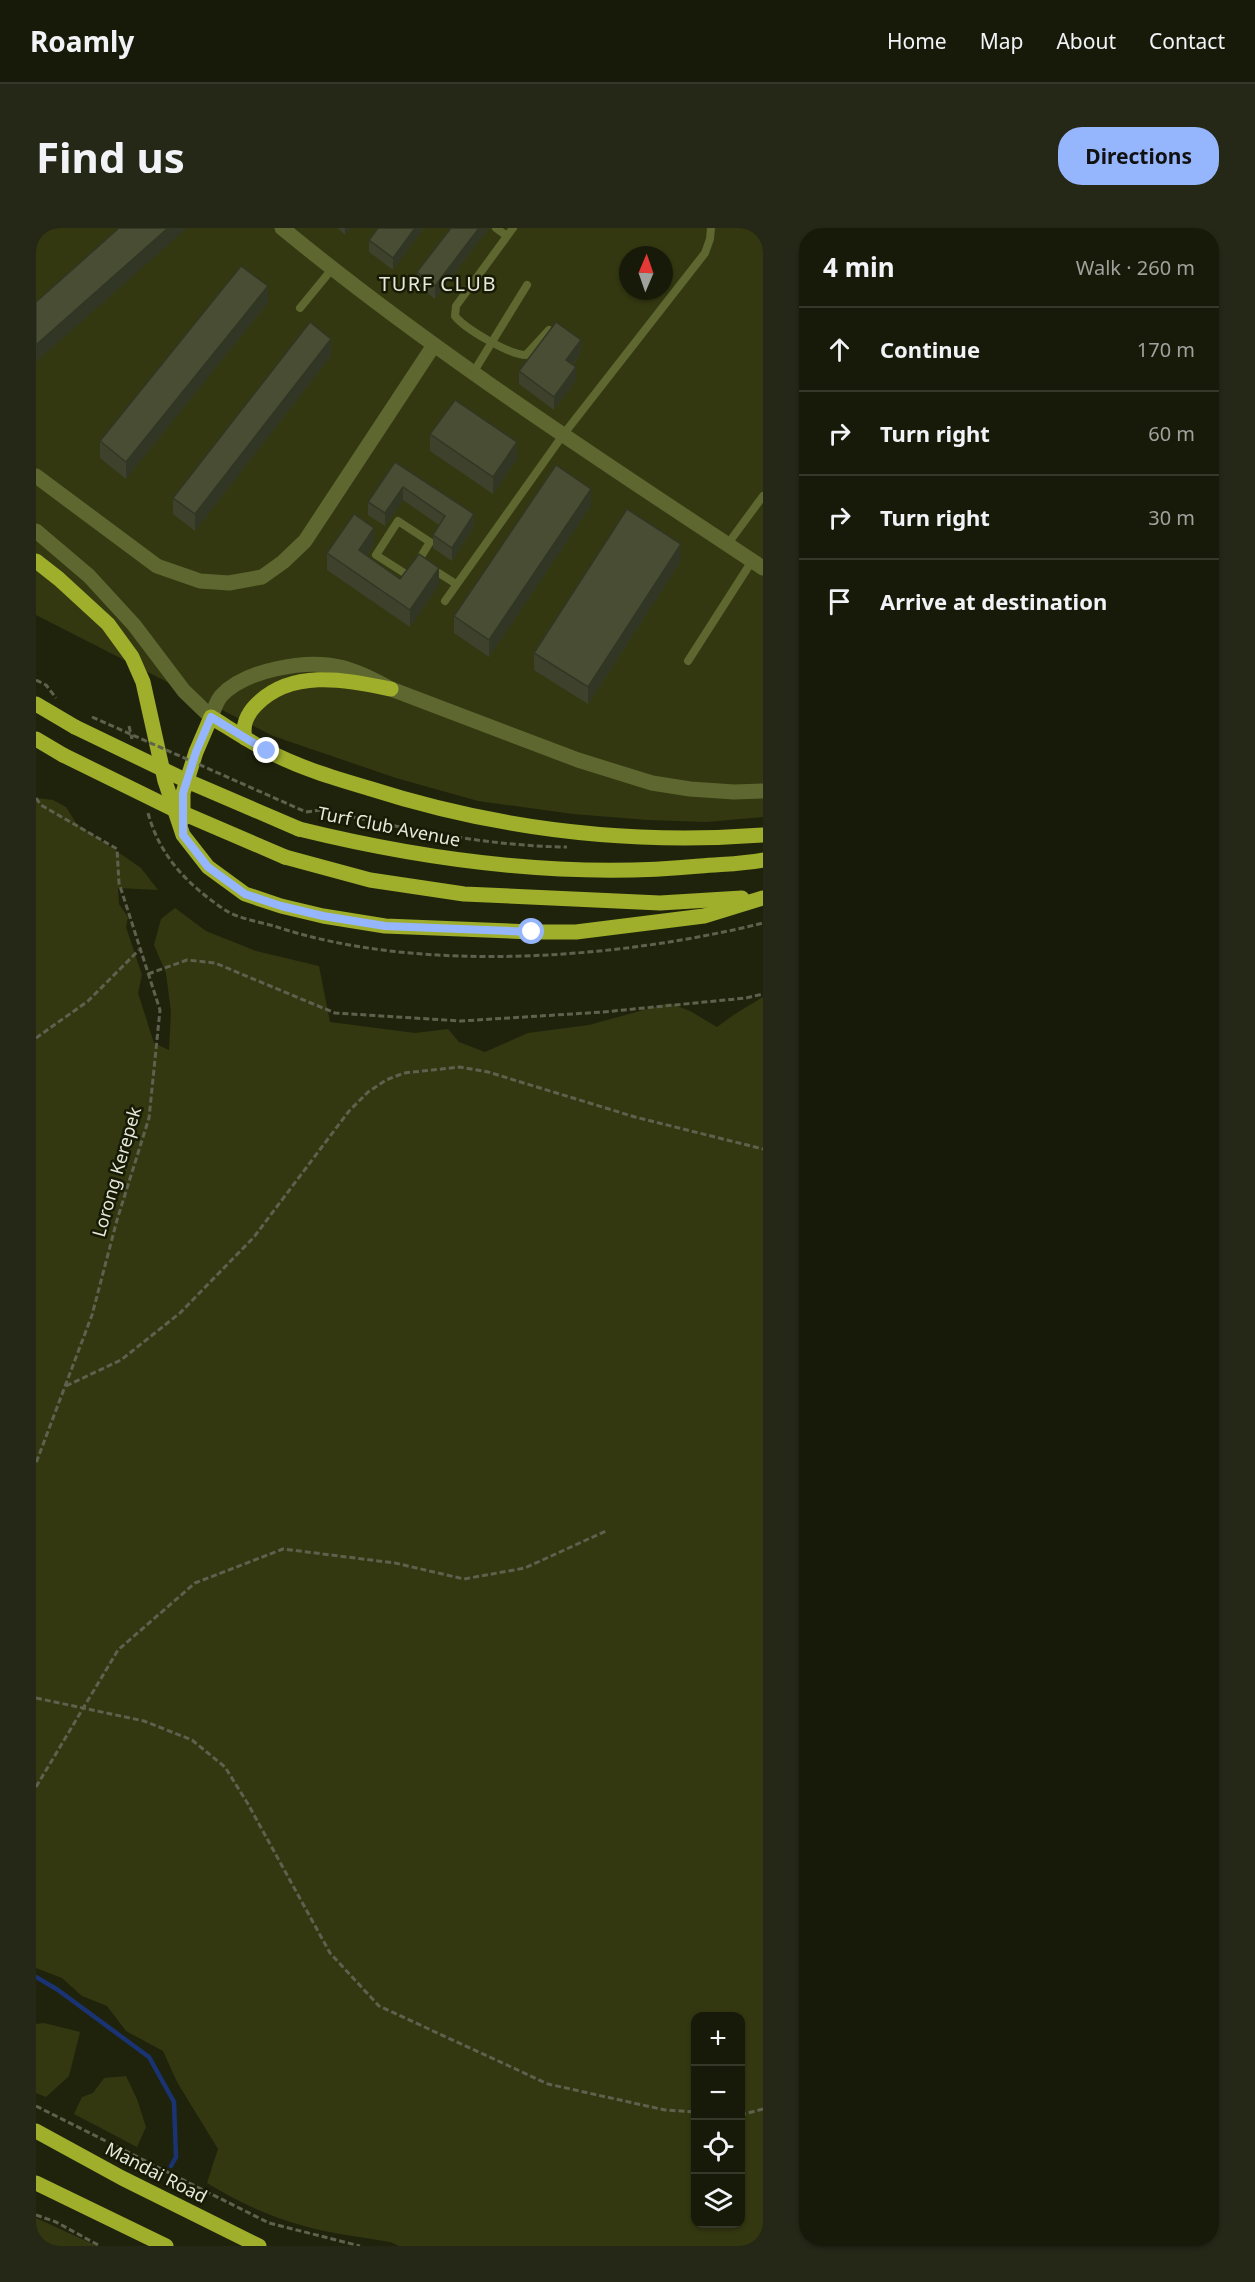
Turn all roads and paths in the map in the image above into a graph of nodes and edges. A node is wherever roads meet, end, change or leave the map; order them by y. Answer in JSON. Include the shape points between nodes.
{"nodes":[{"id":1,"x":282,"y":228,"type":"edge"},
{"id":2,"x":496,"y":228,"type":"edge"},
{"id":3,"x":513,"y":228,"type":"edge"},
{"id":4,"x":711,"y":228,"type":"edge"},
{"id":5,"x":507,"y":236,"type":"junction"},
{"id":6,"x":332,"y":269,"type":"junction"},
{"id":7,"x":527,"y":285,"type":"dead end"},
{"id":8,"x":300,"y":308,"type":"dead end"},
{"id":9,"x":549,"y":330,"type":"edge"},
{"id":10,"x":492,"y":342,"type":"junction"},
{"id":11,"x":434,"y":345,"type":"junction"},
{"id":12,"x":473,"y":373,"type":"junction"},
{"id":13,"x":563,"y":435,"type":"junction"},
{"id":14,"x":36,"y":476,"type":"edge"},
{"id":15,"x":763,"y":496,"type":"edge"},
{"id":16,"x":36,"y":531,"type":"edge"},
{"id":17,"x":376,"y":535,"type":"edge"},
{"id":18,"x":385,"y":541,"type":"junction"},
{"id":19,"x":727,"y":545,"type":"junction"},
{"id":20,"x":420,"y":560,"type":"junction"},
{"id":21,"x":36,"y":561,"type":"edge"},
{"id":22,"x":758,"y":565,"type":"edge"},
{"id":23,"x":456,"y":584,"type":"junction"},
{"id":24,"x":445,"y":601,"type":"dead end"},
{"id":25,"x":687,"y":661,"type":"dead end"},
{"id":26,"x":36,"y":680,"type":"edge"},
{"id":27,"x":391,"y":689,"type":"junction"},
{"id":28,"x":59,"y":702,"type":"dead end"},
{"id":29,"x":36,"y":704,"type":"edge"},
{"id":30,"x":88,"y":715,"type":"dead end"},
{"id":31,"x":211,"y":717,"type":"junction"},
{"id":32,"x":129,"y":726,"type":"dead end"},
{"id":33,"x":245,"y":738,"type":"junction"},
{"id":34,"x":36,"y":739,"type":"edge"},
{"id":35,"x":134,"y":747,"type":"dead end"},
{"id":36,"x":763,"y":791,"type":"edge"},
{"id":37,"x":36,"y":798,"type":"edge"},
{"id":38,"x":147,"y":807,"type":"dead end"},
{"id":39,"x":183,"y":835,"type":"junction"},
{"id":40,"x":763,"y":835,"type":"edge"},
{"id":41,"x":568,"y":847,"type":"dead end"},
{"id":42,"x":763,"y":860,"type":"edge"},
{"id":43,"x":763,"y":898,"type":"edge"},
{"id":44,"x":763,"y":923,"type":"edge"},
{"id":45,"x":139,"y":950,"type":"junction"},
{"id":46,"x":148,"y":974,"type":"junction"},
{"id":47,"x":763,"y":993,"type":"edge"},
{"id":48,"x":36,"y":1038,"type":"edge"},
{"id":49,"x":763,"y":1149,"type":"edge"},
{"id":50,"x":66,"y":1386,"type":"junction"},
{"id":51,"x":36,"y":1463,"type":"edge"},
{"id":52,"x":608,"y":1530,"type":"dead end"},
{"id":53,"x":36,"y":1698,"type":"edge"},
{"id":54,"x":83,"y":1708,"type":"junction"},
{"id":55,"x":36,"y":1787,"type":"edge"},
{"id":56,"x":36,"y":2106,"type":"edge"},
{"id":57,"x":763,"y":2109,"type":"edge"},
{"id":58,"x":691,"y":2112,"type":"edge"},
{"id":59,"x":745,"y":2114,"type":"edge"},
{"id":60,"x":36,"y":2131,"type":"edge"},
{"id":61,"x":36,"y":2183,"type":"edge"},
{"id":62,"x":36,"y":2215,"type":"edge"},
{"id":63,"x":146,"y":2243,"type":"edge"},
{"id":64,"x":100,"y":2246,"type":"edge"},
{"id":65,"x":165,"y":2246,"type":"edge"},
{"id":66,"x":259,"y":2246,"type":"edge"},
{"id":67,"x":360,"y":2246,"type":"edge"}],
"edges":[{"from":1,"to":6,"type":"street"},
{"from":2,"to":5,"type":"lane"},
{"from":3,"to":5,"type":"lane"},
{"from":4,"to":13,"type":"lane","via":[[705,253]]},
{"from":5,"to":10,"type":"lane","via":[[454,311],[458,320]]},
{"from":6,"to":8,"type":"lane"},
{"from":6,"to":11,"type":"street"},
{"from":7,"to":10,"type":"lane"},
{"from":9,"to":10,"type":"lane","via":[[526,355]]},
{"from":10,"to":12,"type":"lane"},
{"from":11,"to":12,"type":"street"},
{"from":11,"to":14,"type":"street","via":[[305,541],[262,577],[229,583],[200,580],[157,566]]},
{"from":12,"to":13,"type":"street"},
{"from":13,"to":19,"type":"street"},
{"from":13,"to":23,"type":"lane"},
{"from":15,"to":19,"type":"lane"},
{"from":16,"to":31,"type":"street","via":[[96,584],[134,625],[184,691]]},
{"from":17,"to":18,"type":"lane"},
{"from":18,"to":20,"type":"lane","via":[[377,557],[406,576],[410,576]]},
{"from":18,"to":20,"type":"lane","via":[[401,522],[430,542]]},
{"from":19,"to":22,"type":"street"},
{"from":20,"to":23,"type":"lane"},
{"from":21,"to":39,"type":"main road","via":[[108,624],[132,657],[143,682],[165,781]]},
{"from":22,"to":25,"type":"lane"},
{"from":23,"to":24,"type":"lane"},
{"from":26,"to":28,"type":"path","via":[[46,685]]},
{"from":27,"to":31,"type":"street","via":[[339,667],[279,668],[245,678],[228,690],[219,698]]},
{"from":27,"to":33,"type":"main road","via":[[325,678],[292,683],[266,695],[250,711]]},
{"from":27,"to":36,"type":"street","via":[[578,760],[652,783],[690,789]]},
{"from":29,"to":42,"type":"main road","name":"Turf Club Avenue","bridge":true,"via":[[185,780],[299,829],[371,847],[541,868],[649,871]]},
{"from":30,"to":41,"type":"path","bridge":true,"via":[[306,812],[321,810],[414,830],[536,847]]},
{"from":31,"to":33,"type":"main road"},
{"from":31,"to":39,"type":"main road","via":[[183,793]]},
{"from":32,"to":35,"type":"path"},
{"from":33,"to":40,"type":"main road","via":[[325,775],[412,802],[498,822],[609,837],[711,839]]},
{"from":34,"to":43,"type":"main road","bridge":true,"via":[[171,808],[285,857],[370,880],[464,894],[660,903]]},
{"from":37,"to":45,"type":"path","name":"Lorong Kerepek","via":[[41,805],[117,849],[119,883]]},
{"from":38,"to":44,"type":"path","via":[[160,847],[179,874],[227,911],[314,939],[466,956],[552,955],[650,944]]},
{"from":39,"to":43,"type":"main road","via":[[208,867],[245,894],[323,916],[385,926],[576,932],[704,916]]},
{"from":45,"to":46,"type":"path","name":"Lorong Kerepek"},
{"from":45,"to":48,"type":"path","via":[[87,1001]]},
{"from":46,"to":47,"type":"path","via":[[188,960],[215,963],[335,1013],[461,1021],[603,1012]]},
{"from":46,"to":50,"type":"path","name":"Lorong Kerepek","via":[[160,1011],[150,1118],[92,1315]]},
{"from":49,"to":50,"type":"path","via":[[635,1117],[488,1072],[460,1067],[404,1073],[368,1092],[349,1112],[254,1237],[180,1313],[121,1360]]},
{"from":50,"to":51,"type":"path","name":"Lorong Kerepek"},
{"from":52,"to":54,"type":"path","via":[[525,1568],[464,1579],[395,1563],[283,1549],[195,1583],[118,1650]]},
{"from":53,"to":54,"type":"path"},
{"from":54,"to":55,"type":"path"},
{"from":54,"to":58,"type":"path","via":[[144,1721],[192,1740],[225,1767],[330,1953],[379,2006],[548,2084],[665,2110]]},
{"from":56,"to":67,"type":"path","via":[[269,2223]]},
{"from":57,"to":59,"type":"path"},
{"from":60,"to":66,"type":"main road","name":"Mandai Road"},
{"from":61,"to":63,"type":"main road"},
{"from":62,"to":64,"type":"path"},
{"from":63,"to":65,"type":"main road"}]}
